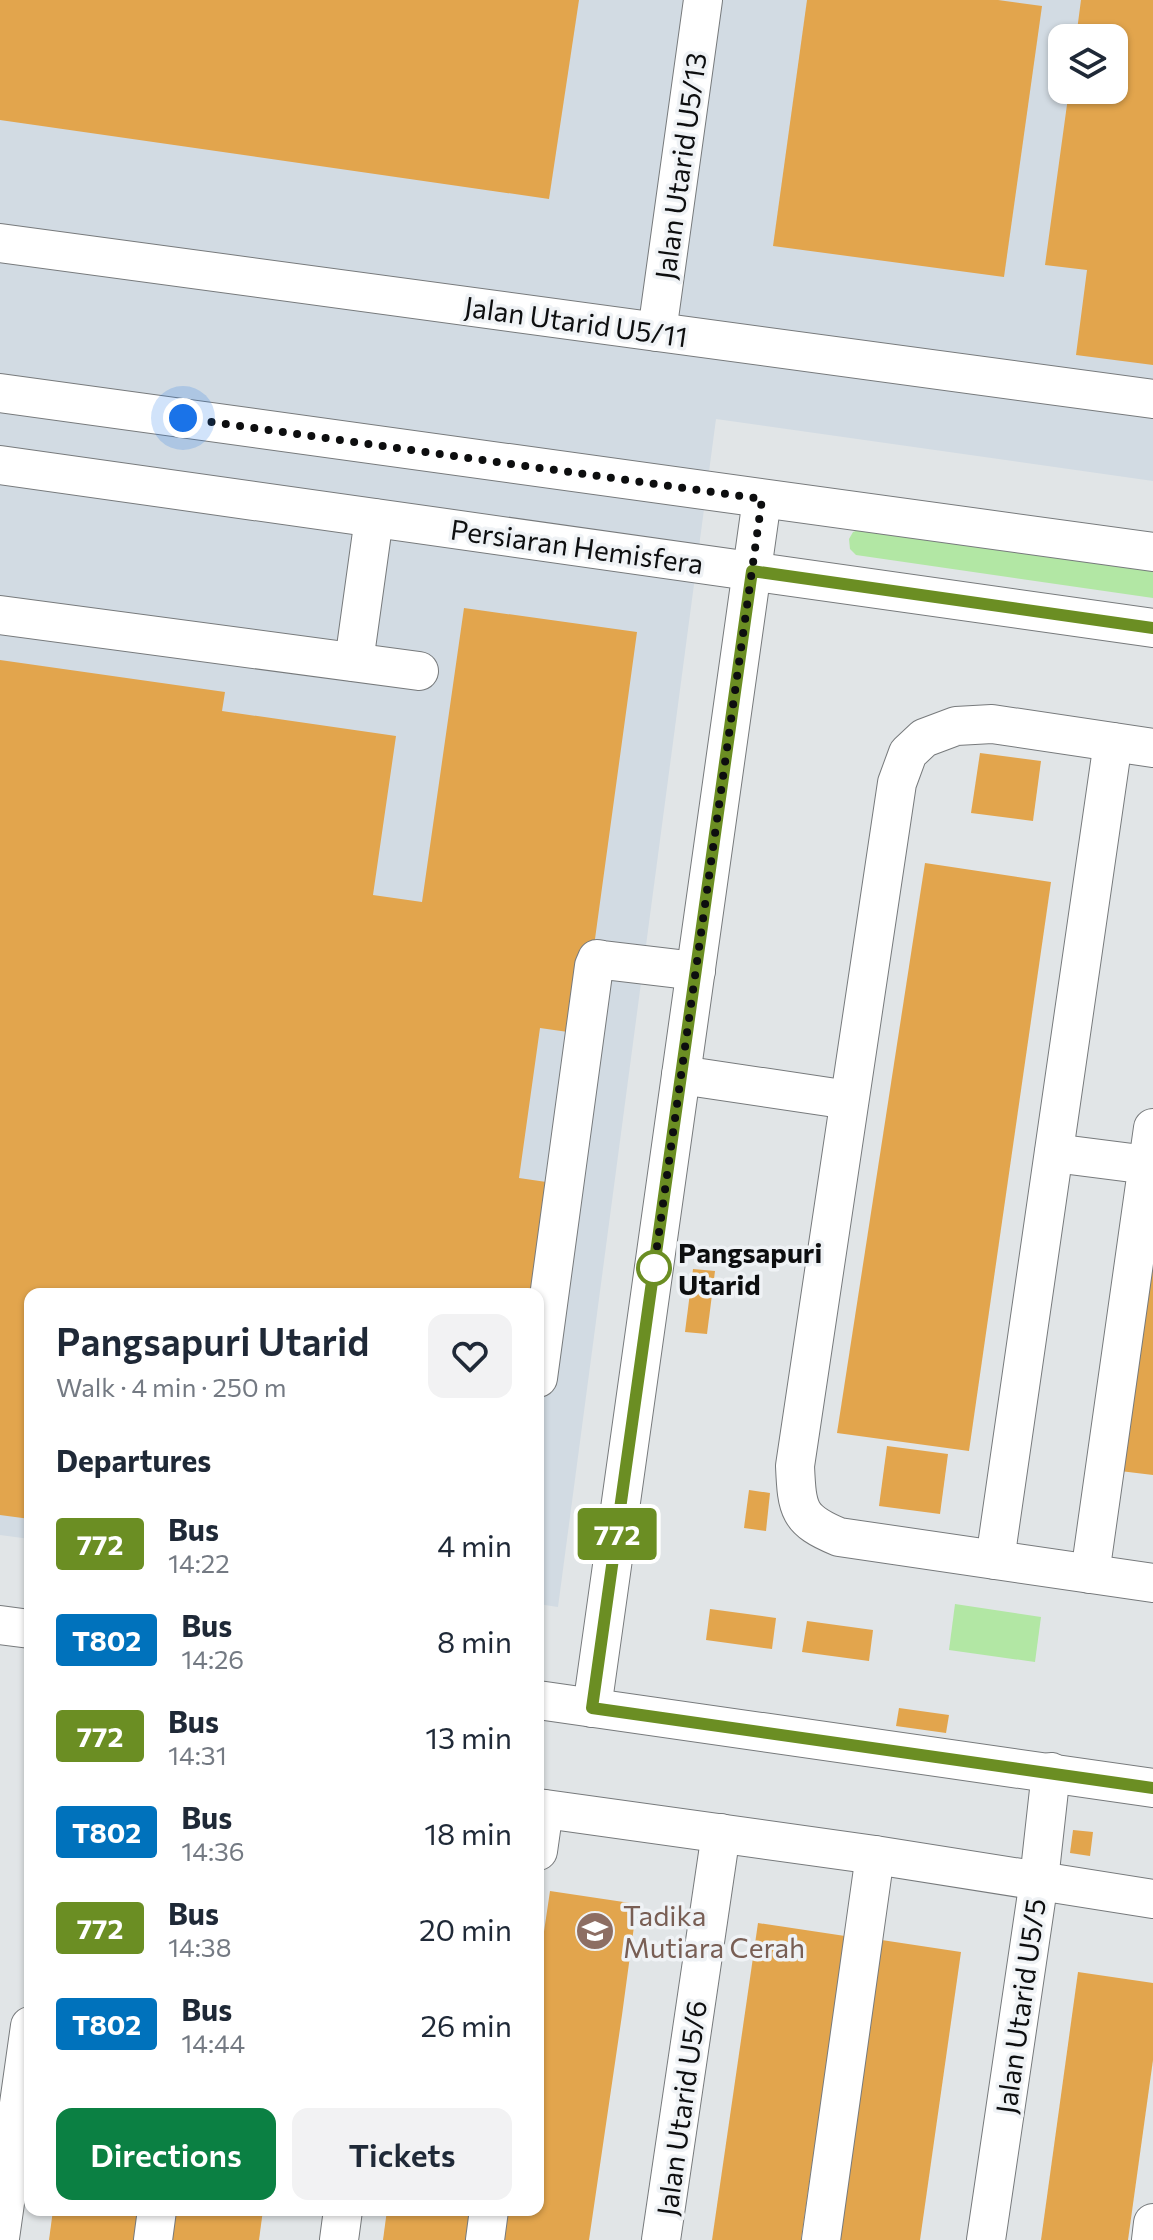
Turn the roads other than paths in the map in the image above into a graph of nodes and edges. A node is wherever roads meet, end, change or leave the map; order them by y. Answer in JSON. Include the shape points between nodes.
{"nodes":[{"id":1,"x":703,"y":0,"type":"edge"},
{"id":2,"x":0,"y":243,"type":"edge"},
{"id":3,"x":657,"y":332,"type":"junction"},
{"id":4,"x":0,"y":393,"type":"edge"},
{"id":5,"x":1153,"y":399,"type":"edge"},
{"id":6,"x":0,"y":465,"type":"edge"},
{"id":7,"x":762,"y":499,"type":"junction"},
{"id":8,"x":374,"y":518,"type":"junction"},
{"id":9,"x":1153,"y":552,"type":"edge"},
{"id":10,"x":752,"y":571,"type":"junction"},
{"id":11,"x":0,"y":615,"type":"edge"},
{"id":12,"x":1153,"y":628,"type":"edge"},
{"id":13,"x":354,"y":662,"type":"junction"},
{"id":14,"x":419,"y":671,"type":"dead end"},
{"id":15,"x":1113,"y":742,"type":"junction"},
{"id":16,"x":1153,"y":748,"type":"edge"},
{"id":17,"x":696,"y":971,"type":"junction"},
{"id":18,"x":681,"y":1075,"type":"junction"},
{"id":19,"x":849,"y":1100,"type":"junction"},
{"id":20,"x":1153,"y":1128,"type":"edge"},
{"id":21,"x":1054,"y":1153,"type":"junction"},
{"id":22,"x":1148,"y":1165,"type":"junction"},
{"id":23,"x":544,"y":1334,"type":"edge"},
{"id":24,"x":995,"y":1560,"type":"junction"},
{"id":25,"x":1090,"y":1574,"type":"junction"},
{"id":26,"x":1153,"y":1583,"type":"edge"},
{"id":27,"x":0,"y":1625,"type":"edge"},
{"id":28,"x":24,"y":1628,"type":"edge"},
{"id":29,"x":544,"y":1701,"type":"edge"},
{"id":30,"x":592,"y":1708,"type":"junction"},
{"id":31,"x":1051,"y":1772,"type":"junction"},
{"id":32,"x":1153,"y":1788,"type":"edge"},
{"id":33,"x":544,"y":1808,"type":"edge"},
{"id":34,"x":721,"y":1833,"type":"junction"},
{"id":35,"x":875,"y":1855,"type":"junction"},
{"id":36,"x":1039,"y":1880,"type":"junction"},
{"id":37,"x":1153,"y":1899,"type":"edge"},
{"id":38,"x":24,"y":2068,"type":"edge"},
{"id":39,"x":156,"y":2216,"type":"edge"},
{"id":40,"x":342,"y":2216,"type":"edge"},
{"id":41,"x":488,"y":2216,"type":"edge"},
{"id":42,"x":1153,"y":2223,"type":"edge"},
{"id":43,"x":0,"y":2238,"type":"edge"},
{"id":44,"x":153,"y":2240,"type":"edge"},
{"id":45,"x":339,"y":2240,"type":"edge"},
{"id":46,"x":485,"y":2240,"type":"edge"},
{"id":47,"x":661,"y":2240,"type":"edge"},
{"id":48,"x":821,"y":2240,"type":"edge"},
{"id":49,"x":986,"y":2240,"type":"edge"},
{"id":50,"x":1151,"y":2240,"type":"edge"}],
"edges":[{"from":1,"to":3,"type":"street","name":"Jalan Utarid U5/13"},
{"from":2,"to":3,"type":"street","name":"Jalan Utarid U5/11"},
{"from":3,"to":5,"type":"street","name":"Jalan Utarid U5/11"},
{"from":4,"to":7,"type":"street"},
{"from":6,"to":8,"type":"street","name":"Persiaran Hemisfera"},
{"from":7,"to":9,"type":"street"},
{"from":7,"to":10,"type":"street"},
{"from":8,"to":10,"type":"street","name":"Persiaran Hemisfera"},
{"from":8,"to":13,"type":"street"},
{"from":10,"to":12,"type":"street","name":"Persiaran Hemisfera"},
{"from":10,"to":17,"type":"street"},
{"from":11,"to":13,"type":"street"},
{"from":13,"to":14,"type":"street"},
{"from":15,"to":16,"type":"street"},
{"from":15,"to":19,"type":"street","via":[[992,724],[956,726],[924,738],[908,753],[897,783]]},
{"from":15,"to":21,"type":"street"},
{"from":17,"to":18,"type":"street"},
{"from":17,"to":23,"type":"street","via":[[597,959],[594,966]]},
{"from":18,"to":19,"type":"street"},
{"from":18,"to":30,"type":"street"},
{"from":19,"to":24,"type":"street","via":[[795,1466],[796,1494],[812,1526],[839,1537]]},
{"from":20,"to":22,"type":"street"},
{"from":21,"to":22,"type":"street"},
{"from":21,"to":24,"type":"street"},
{"from":22,"to":25,"type":"street"},
{"from":24,"to":25,"type":"street"},
{"from":25,"to":26,"type":"street"},
{"from":27,"to":28,"type":"street"},
{"from":29,"to":30,"type":"street"},
{"from":30,"to":31,"type":"street"},
{"from":31,"to":32,"type":"street"},
{"from":31,"to":36,"type":"street","name":"Jalan Utarid U5/5"},
{"from":33,"to":34,"type":"street"},
{"from":34,"to":35,"type":"street"},
{"from":34,"to":47,"type":"street","name":"Jalan Utarid U5/6"},
{"from":35,"to":36,"type":"street"},
{"from":35,"to":48,"type":"street"},
{"from":36,"to":37,"type":"street"},
{"from":36,"to":49,"type":"street","name":"Jalan Utarid U5/5"},
{"from":38,"to":43,"type":"street"},
{"from":39,"to":44,"type":"street"},
{"from":40,"to":45,"type":"street"},
{"from":41,"to":46,"type":"street"},
{"from":42,"to":50,"type":"street"}]}
